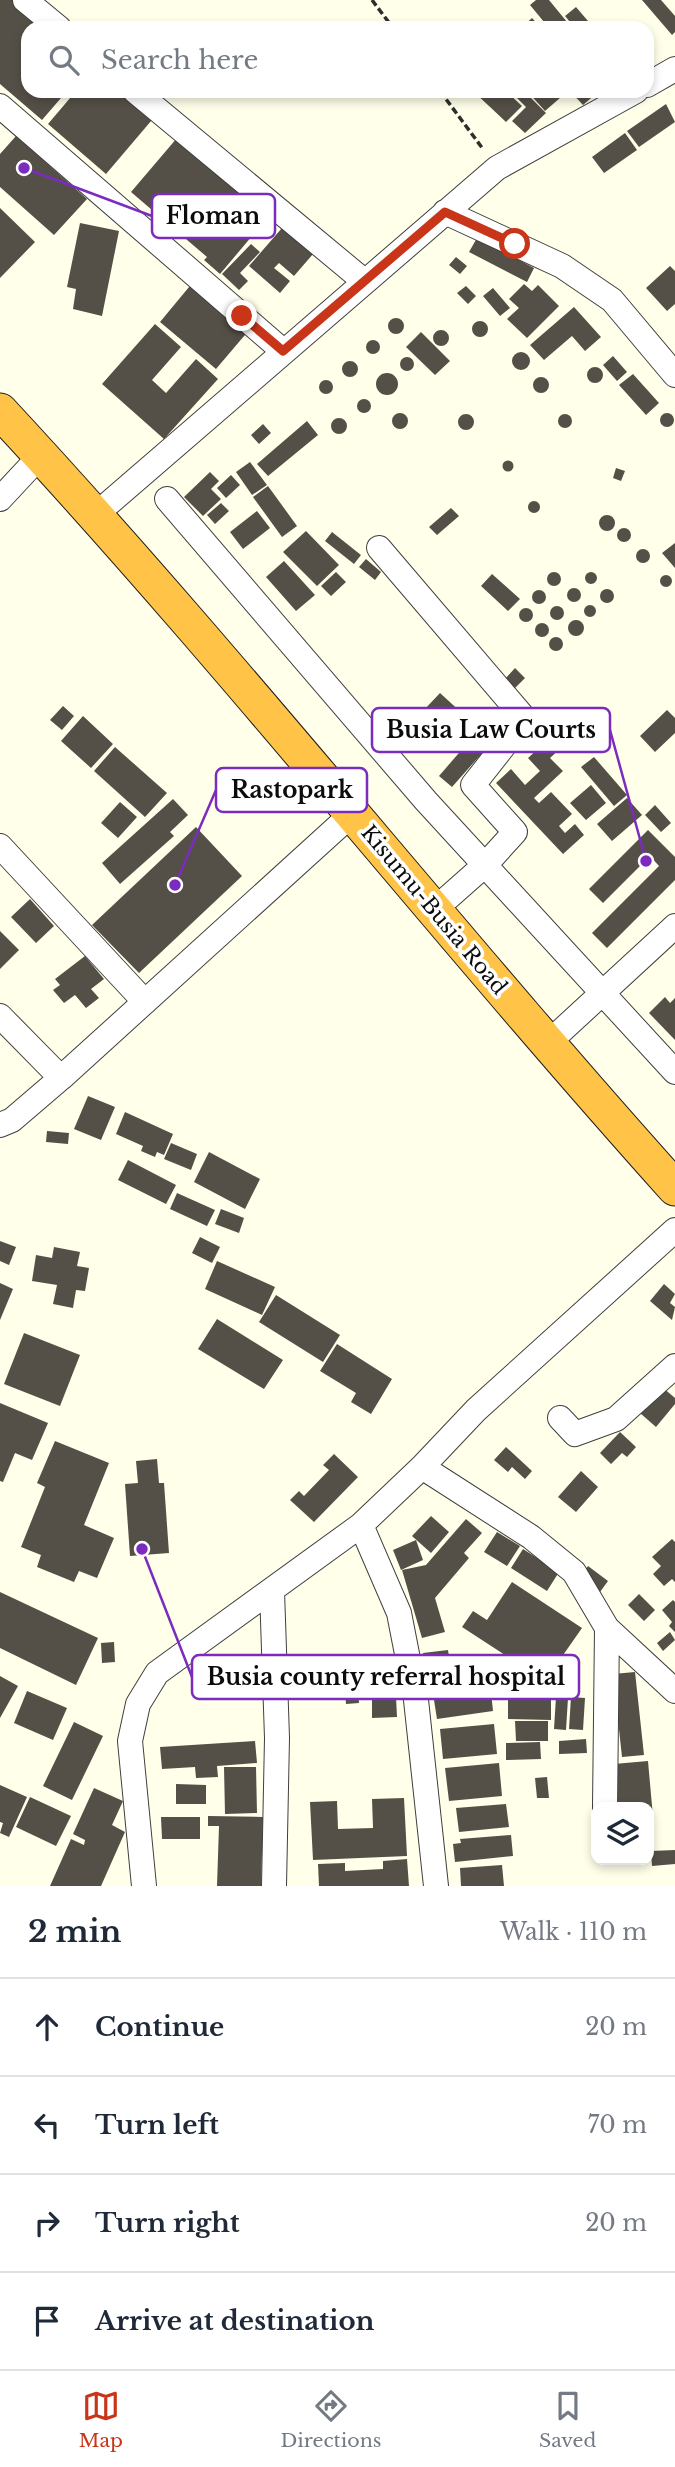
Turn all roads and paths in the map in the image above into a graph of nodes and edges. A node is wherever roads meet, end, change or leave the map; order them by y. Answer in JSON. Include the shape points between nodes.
{"nodes":[{"id":1,"x":25,"y":0,"type":"edge"},
{"id":2,"x":372,"y":0,"type":"edge"},
{"id":3,"x":50,"y":21,"type":"edge"},
{"id":4,"x":388,"y":21,"type":"edge"},
{"id":5,"x":675,"y":69,"type":"edge"},
{"id":6,"x":654,"y":81,"type":"edge"},
{"id":7,"x":143,"y":98,"type":"edge"},
{"id":8,"x":445,"y":98,"type":"edge"},
{"id":9,"x":623,"y":98,"type":"edge"},
{"id":10,"x":0,"y":106,"type":"edge"},
{"id":11,"x":497,"y":168,"type":"junction"},
{"id":12,"x":445,"y":212,"type":"junction"},
{"id":13,"x":364,"y":281,"type":"junction"},
{"id":14,"x":283,"y":351,"type":"junction"},
{"id":15,"x":675,"y":375,"type":"edge"},
{"id":16,"x":0,"y":411,"type":"edge"},
{"id":17,"x":41,"y":455,"type":"junction"},
{"id":18,"x":0,"y":499,"type":"edge"},
{"id":19,"x":167,"y":499,"type":"dead end"},
{"id":20,"x":94,"y":516,"type":"junction"},
{"id":21,"x":379,"y":548,"type":"dead end"},
{"id":22,"x":353,"y":813,"type":"junction"},
{"id":23,"x":0,"y":846,"type":"edge"},
{"id":24,"x":486,"y":864,"type":"junction"},
{"id":25,"x":434,"y":911,"type":"junction"},
{"id":26,"x":675,"y":926,"type":"edge"},
{"id":27,"x":604,"y":992,"type":"junction"},
{"id":28,"x":145,"y":1002,"type":"junction"},
{"id":29,"x":0,"y":1016,"type":"edge"},
{"id":30,"x":546,"y":1045,"type":"junction"},
{"id":31,"x":675,"y":1072,"type":"edge"},
{"id":32,"x":61,"y":1078,"type":"junction"},
{"id":33,"x":0,"y":1125,"type":"edge"},
{"id":34,"x":675,"y":1188,"type":"edge"},
{"id":35,"x":674,"y":1234,"type":"edge"},
{"id":36,"x":675,"y":1366,"type":"edge"},
{"id":37,"x":560,"y":1418,"type":"dead end"},
{"id":38,"x":422,"y":1467,"type":"junction"},
{"id":39,"x":361,"y":1525,"type":"junction"},
{"id":40,"x":272,"y":1591,"type":"junction"},
{"id":41,"x":607,"y":1628,"type":"junction"},
{"id":42,"x":675,"y":1691,"type":"edge"},
{"id":43,"x":605,"y":1802,"type":"edge"},
{"id":44,"x":144,"y":1886,"type":"edge"},
{"id":45,"x":274,"y":1886,"type":"edge"},
{"id":46,"x":436,"y":1886,"type":"edge"}],
"edges":[{"from":1,"to":3,"type":"street"},
{"from":2,"to":4,"type":"path"},
{"from":5,"to":6,"type":"street"},
{"from":7,"to":13,"type":"street"},
{"from":8,"to":11,"type":"path"},
{"from":9,"to":11,"type":"street"},
{"from":10,"to":14,"type":"street"},
{"from":11,"to":12,"type":"street"},
{"from":12,"to":13,"type":"street"},
{"from":12,"to":15,"type":"street","via":[[562,266],[612,300]]},
{"from":13,"to":14,"type":"street"},
{"from":14,"to":20,"type":"street"},
{"from":16,"to":17,"type":"highway","name":"Kisumu-Busia Road"},
{"from":17,"to":18,"type":"street"},
{"from":17,"to":20,"type":"highway","name":"Kisumu-Busia Road"},
{"from":19,"to":24,"type":"street","via":[[426,801]]},
{"from":20,"to":22,"type":"highway","name":"Kisumu-Busia Road"},
{"from":21,"to":24,"type":"street","via":[[525,719],[473,785],[515,832]]},
{"from":22,"to":25,"type":"highway","name":"Kisumu-Busia Road"},
{"from":22,"to":28,"type":"street"},
{"from":23,"to":28,"type":"street"},
{"from":24,"to":25,"type":"street"},
{"from":24,"to":27,"type":"street"},
{"from":25,"to":30,"type":"highway","name":"Kisumu-Busia Road"},
{"from":26,"to":27,"type":"street"},
{"from":27,"to":30,"type":"street"},
{"from":27,"to":31,"type":"street"},
{"from":28,"to":32,"type":"street"},
{"from":29,"to":32,"type":"street"},
{"from":30,"to":34,"type":"highway","name":"Kisumu-Busia Road"},
{"from":32,"to":33,"type":"street"},
{"from":35,"to":38,"type":"street","via":[[476,1410]]},
{"from":36,"to":37,"type":"street","via":[[617,1419],[575,1434]]},
{"from":38,"to":39,"type":"street"},
{"from":38,"to":41,"type":"street","via":[[531,1537],[574,1572]]},
{"from":39,"to":40,"type":"street"},
{"from":39,"to":46,"type":"street","via":[[399,1613],[416,1700]]},
{"from":40,"to":44,"type":"street","via":[[157,1673],[138,1704],[130,1741]]},
{"from":40,"to":45,"type":"street","via":[[277,1738]]},
{"from":41,"to":42,"type":"street"},
{"from":41,"to":43,"type":"street"}]}
